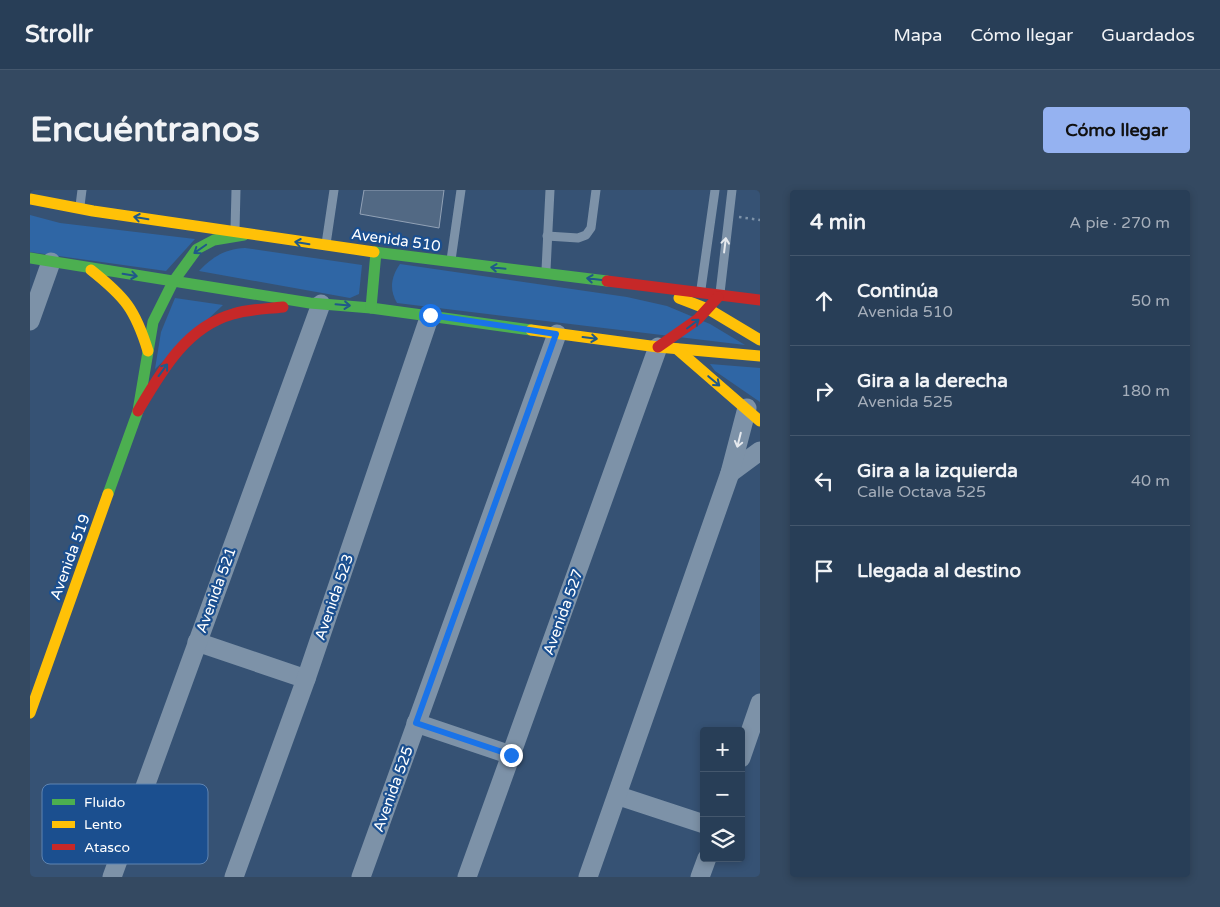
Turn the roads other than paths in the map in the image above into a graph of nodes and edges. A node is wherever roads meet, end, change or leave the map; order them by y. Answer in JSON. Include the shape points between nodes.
{"nodes":[{"id":1,"x":82,"y":190,"type":"edge"},
{"id":2,"x":236,"y":190,"type":"edge"},
{"id":3,"x":334,"y":190,"type":"edge"},
{"id":4,"x":461,"y":190,"type":"edge"},
{"id":5,"x":550,"y":190,"type":"edge"},
{"id":6,"x":596,"y":190,"type":"edge"},
{"id":7,"x":715,"y":190,"type":"edge"},
{"id":8,"x":732,"y":190,"type":"edge"},
{"id":9,"x":30,"y":199,"type":"edge"},
{"id":10,"x":80,"y":208,"type":"junction"},
{"id":11,"x":240,"y":233,"type":"junction"},
{"id":12,"x":547,"y":236,"type":"junction"},
{"id":13,"x":326,"y":246,"type":"junction"},
{"id":14,"x":376,"y":252,"type":"junction"},
{"id":15,"x":30,"y":258,"type":"edge"},
{"id":16,"x":51,"y":262,"type":"junction"},
{"id":17,"x":451,"y":263,"type":"junction"},
{"id":18,"x":89,"y":269,"type":"junction"},
{"id":19,"x":546,"y":273,"type":"junction"},
{"id":20,"x":173,"y":282,"type":"junction"},
{"id":21,"x":642,"y":284,"type":"junction"},
{"id":22,"x":701,"y":291,"type":"junction"},
{"id":23,"x":720,"y":294,"type":"junction"},
{"id":24,"x":760,"y":300,"type":"edge"},
{"id":25,"x":315,"y":303,"type":"junction"},
{"id":26,"x":371,"y":308,"type":"junction"},
{"id":27,"x":710,"y":310,"type":"junction"},
{"id":28,"x":430,"y":315,"type":"junction"},
{"id":29,"x":30,"y":321,"type":"edge"},
{"id":30,"x":556,"y":334,"type":"junction"},
{"id":31,"x":760,"y":340,"type":"edge"},
{"id":32,"x":658,"y":347,"type":"junction"},
{"id":33,"x":677,"y":349,"type":"junction"},
{"id":34,"x":148,"y":351,"type":"junction"},
{"id":35,"x":760,"y":356,"type":"edge"},
{"id":36,"x":747,"y":408,"type":"junction"},
{"id":37,"x":138,"y":411,"type":"junction"},
{"id":38,"x":760,"y":421,"type":"edge"},
{"id":39,"x":760,"y":451,"type":"edge"},
{"id":40,"x":730,"y":473,"type":"junction"},
{"id":41,"x":198,"y":642,"type":"junction"},
{"id":42,"x":306,"y":679,"type":"junction"},
{"id":43,"x":760,"y":703,"type":"edge"},
{"id":44,"x":30,"y":714,"type":"edge"},
{"id":45,"x":416,"y":723,"type":"junction"},
{"id":46,"x":760,"y":743,"type":"edge"},
{"id":47,"x":745,"y":746,"type":"edge"},
{"id":48,"x":511,"y":755,"type":"junction"},
{"id":49,"x":745,"y":761,"type":"edge"},
{"id":50,"x":146,"y":784,"type":"edge"},
{"id":51,"x":619,"y":796,"type":"junction"},
{"id":52,"x":700,"y":823,"type":"edge"},
{"id":53,"x":705,"y":862,"type":"edge"},
{"id":54,"x":117,"y":864,"type":"edge"},
{"id":55,"x":112,"y":877,"type":"edge"},
{"id":56,"x":234,"y":877,"type":"edge"},
{"id":57,"x":361,"y":877,"type":"edge"},
{"id":58,"x":467,"y":877,"type":"edge"},
{"id":59,"x":588,"y":877,"type":"edge"},
{"id":60,"x":700,"y":877,"type":"edge"}],
"edges":[{"from":1,"to":10,"type":"lane"},
{"from":2,"to":11,"type":"lane","via":[[234,215]]},
{"from":3,"to":13,"type":"lane"},
{"from":4,"to":17,"type":"lane"},
{"from":5,"to":12,"type":"lane"},
{"from":6,"to":12,"type":"lane","via":[[586,235],[578,238]]},
{"from":7,"to":22,"type":"lane"},
{"from":23,"to":8,"type":"lane","one_way":true},
{"from":9,"to":10,"type":"main road","name":"Avenida 510"},
{"from":11,"to":10,"type":"main road","name":"Avenida 510","one_way":true},
{"from":13,"to":11,"type":"main road","name":"Avenida 510","one_way":true},
{"from":11,"to":20,"type":"main road","one_way":true,"via":[[214,240],[197,249]]},
{"from":12,"to":19,"type":"lane"},
{"from":13,"to":14,"type":"main road","name":"Avenida 510"},
{"from":14,"to":17,"type":"main road","name":"Avenida 510"},
{"from":14,"to":26,"type":"main road"},
{"from":15,"to":16,"type":"main road"},
{"from":16,"to":18,"type":"main road"},
{"from":16,"to":29,"type":"street"},
{"from":19,"to":17,"type":"main road","name":"Avenida 510","one_way":true},
{"from":18,"to":20,"type":"main road","one_way":true},
{"from":18,"to":34,"type":"main road","via":[[122,295],[138,318]]},
{"from":21,"to":19,"type":"main road","name":"Avenida 510","one_way":true},
{"from":20,"to":25,"type":"main road"},
{"from":20,"to":34,"type":"main road","via":[[153,322]]},
{"from":21,"to":22,"type":"main road","name":"Avenida 510"},
{"from":21,"to":27,"type":"main road"},
{"from":22,"to":23,"type":"main road","name":"Avenida 510"},
{"from":23,"to":24,"type":"main road","name":"Avenida 510"},
{"from":23,"to":27,"type":"main road"},
{"from":25,"to":26,"type":"main road","one_way":true},
{"from":37,"to":25,"type":"main road","one_way":true,"via":[[162,370],[190,336],[226,316]]},
{"from":25,"to":41,"type":"street","name":"Avenida 521"},
{"from":26,"to":28,"type":"main road"},
{"from":27,"to":31,"type":"main road"},
{"from":32,"to":27,"type":"main road","one_way":true},
{"from":28,"to":30,"type":"main road"},
{"from":28,"to":42,"type":"street","name":"Avenida 523"},
{"from":30,"to":32,"type":"main road","one_way":true},
{"from":30,"to":45,"type":"street","name":"Avenida 525"},
{"from":32,"to":33,"type":"main road"},
{"from":32,"to":48,"type":"street","name":"Avenida 527"},
{"from":33,"to":35,"type":"main road"},
{"from":33,"to":36,"type":"main road","one_way":true},
{"from":34,"to":37,"type":"main road"},
{"from":36,"to":38,"type":"main road"},
{"from":36,"to":40,"type":"street","one_way":true},
{"from":37,"to":44,"type":"main road","name":"Avenida 519"},
{"from":39,"to":40,"type":"street"},
{"from":40,"to":51,"type":"street"},
{"from":41,"to":42,"type":"street"},
{"from":41,"to":50,"type":"street","name":"Avenida 521"},
{"from":42,"to":56,"type":"street","name":"Avenida 523"},
{"from":43,"to":47,"type":"street"},
{"from":45,"to":48,"type":"street"},
{"from":45,"to":57,"type":"street","name":"Avenida 525"},
{"from":46,"to":49,"type":"street"},
{"from":48,"to":58,"type":"street","name":"Avenida 527"},
{"from":51,"to":52,"type":"street"},
{"from":51,"to":59,"type":"street"},
{"from":53,"to":60,"type":"street"},
{"from":54,"to":55,"type":"street","name":"Avenida 521"}]}
